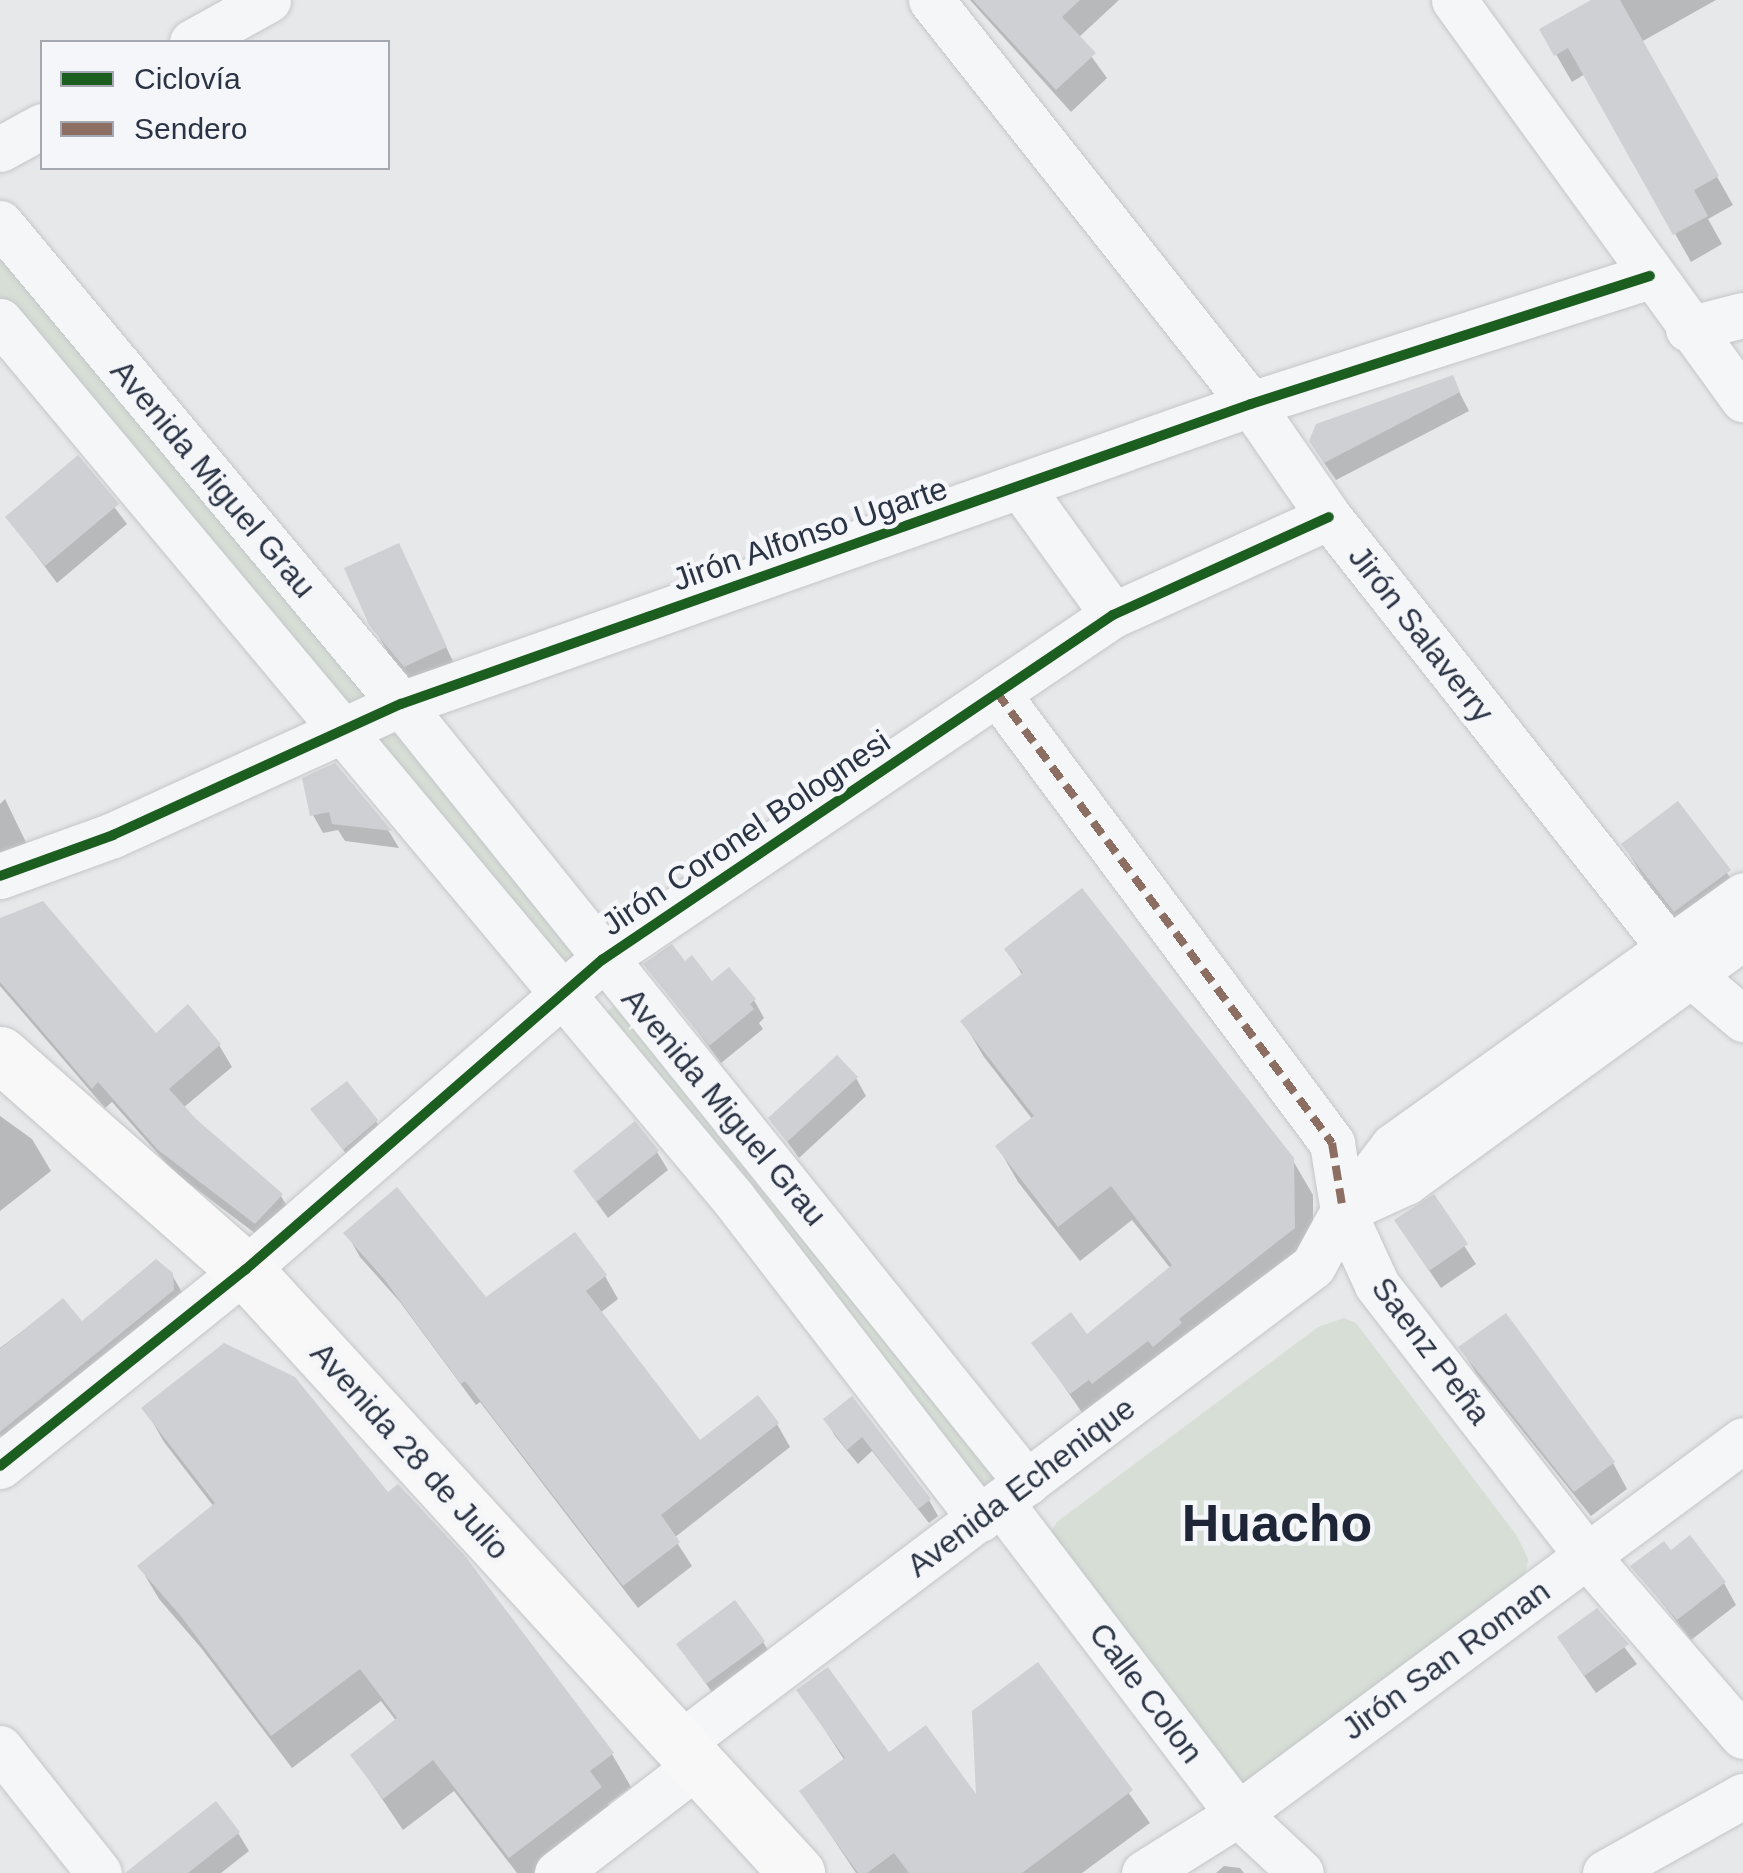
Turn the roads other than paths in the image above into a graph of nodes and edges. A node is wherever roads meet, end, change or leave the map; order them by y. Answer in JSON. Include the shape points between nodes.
{"nodes":[{"id":1,"x":268,"y":0,"type":"edge"},
{"id":2,"x":931,"y":0,"type":"edge"},
{"id":3,"x":1454,"y":0,"type":"edge"},
{"id":4,"x":196,"y":40,"type":"edge"},
{"id":5,"x":40,"y":127,"type":"edge"},
{"id":6,"x":0,"y":149,"type":"edge"},
{"id":7,"x":0,"y":223,"type":"edge"},
{"id":8,"x":1650,"y":276,"type":"junction"},
{"id":9,"x":1743,"y":315,"type":"edge"},
{"id":10,"x":0,"y":321,"type":"edge"},
{"id":11,"x":1688,"y":329,"type":"junction"},
{"id":12,"x":1743,"y":399,"type":"edge"},
{"id":13,"x":1251,"y":404,"type":"junction"},
{"id":14,"x":1020,"y":486,"type":"junction"},
{"id":15,"x":1328,"y":517,"type":"junction"},
{"id":16,"x":1112,"y":615,"type":"junction"},
{"id":17,"x":997,"y":693,"type":"junction"},
{"id":18,"x":401,"y":704,"type":"junction"},
{"id":19,"x":341,"y":728,"type":"junction"},
{"id":20,"x":0,"y":876,"type":"edge"},
{"id":21,"x":1743,"y":895,"type":"edge"},
{"id":22,"x":1743,"y":937,"type":"edge"},
{"id":23,"x":602,"y":960,"type":"junction"},
{"id":24,"x":1680,"y":962,"type":"junction"},
{"id":25,"x":563,"y":993,"type":"junction"},
{"id":26,"x":1743,"y":1018,"type":"edge"},
{"id":27,"x":0,"y":1054,"type":"edge"},
{"id":28,"x":1342,"y":1211,"type":"junction"},
{"id":29,"x":245,"y":1270,"type":"junction"},
{"id":30,"x":1743,"y":1440,"type":"edge"},
{"id":31,"x":0,"y":1466,"type":"edge"},
{"id":32,"x":1003,"y":1502,"type":"junction"},
{"id":33,"x":1588,"y":1556,"type":"junction"},
{"id":34,"x":1743,"y":1736,"type":"edge"},
{"id":35,"x":0,"y":1748,"type":"edge"},
{"id":36,"x":687,"y":1756,"type":"junction"},
{"id":37,"x":1743,"y":1796,"type":"edge"},
{"id":38,"x":1238,"y":1814,"type":"junction"},
{"id":39,"x":99,"y":1873,"type":"edge"},
{"id":40,"x":557,"y":1873,"type":"edge"},
{"id":41,"x":797,"y":1873,"type":"edge"},
{"id":42,"x":1144,"y":1873,"type":"edge"},
{"id":43,"x":1301,"y":1873,"type":"edge"},
{"id":44,"x":1605,"y":1873,"type":"edge"}],
"edges":[{"from":1,"to":4,"type":"street"},
{"from":2,"to":13,"type":"street","name":"Jirón Salaverry"},
{"from":3,"to":8,"type":"street"},
{"from":5,"to":6,"type":"street"},
{"from":7,"to":18,"type":"street","name":"Avenida Miguel Grau"},
{"from":8,"to":11,"type":"street"},
{"from":8,"to":13,"type":"street","name":"Jirón Alfonso Ugarte"},
{"from":9,"to":11,"type":"street"},
{"from":10,"to":19,"type":"street","name":"Avenida Miguel Grau"},
{"from":11,"to":12,"type":"street"},
{"from":13,"to":14,"type":"street","name":"Jirón Alfonso Ugarte"},
{"from":13,"to":15,"type":"street","name":"Jirón Salaverry"},
{"from":14,"to":16,"type":"street"},
{"from":14,"to":18,"type":"street","name":"Jirón Alfonso Ugarte"},
{"from":15,"to":16,"type":"street","name":"Jirón Coronel Bolognesi"},
{"from":15,"to":24,"type":"street","name":"Jirón Salaverry"},
{"from":16,"to":17,"type":"street","name":"Jirón Coronel Bolognesi"},
{"from":17,"to":23,"type":"street","name":"Jirón Coronel Bolognesi"},
{"from":17,"to":28,"type":"street","name":"Saenz Peña","via":[[1332,1143]]},
{"from":18,"to":19,"type":"street","name":"Jirón Alfonso Ugarte"},
{"from":18,"to":23,"type":"street","name":"Avenida Miguel Grau"},
{"from":19,"to":20,"type":"street","name":"Jirón Alfonso Ugarte","via":[[113,835]]},
{"from":19,"to":25,"type":"street","name":"Avenida Miguel Grau"},
{"from":21,"to":24,"type":"street"},
{"from":22,"to":24,"type":"street"},
{"from":23,"to":25,"type":"street","name":"Jirón Coronel Bolognesi"},
{"from":23,"to":32,"type":"street","name":"Avenida Miguel Grau","via":[[792,1187]]},
{"from":24,"to":26,"type":"street","name":"Jirón Salaverry"},
{"from":24,"to":28,"type":"street","via":[[1406,1182]]},
{"from":25,"to":29,"type":"street","name":"Jirón Coronel Bolognesi"},
{"from":25,"to":32,"type":"street","name":"Avenida Miguel Grau","via":[[733,1198]]},
{"from":27,"to":29,"type":"main road","name":"Avenida 28 de Julio"},
{"from":28,"to":32,"type":"street","name":"Avenida Echenique","via":[[1312,1266]]},
{"from":28,"to":33,"type":"street","name":"Saenz Peña","via":[[1377,1285]]},
{"from":29,"to":31,"type":"street","name":"Jirón Coronel Bolognesi"},
{"from":29,"to":36,"type":"main road","name":"Avenida 28 de Julio"},
{"from":30,"to":33,"type":"street","name":"Jirón San Roman"},
{"from":32,"to":36,"type":"street","name":"Avenida Echenique"},
{"from":32,"to":38,"type":"street","name":"Calle Colon"},
{"from":33,"to":34,"type":"street","name":"Saenz Peña"},
{"from":33,"to":38,"type":"street","name":"Jirón San Roman"},
{"from":35,"to":39,"type":"street"},
{"from":36,"to":40,"type":"street","name":"Avenida Echenique"},
{"from":36,"to":41,"type":"main road","name":"Avenida 28 de Julio"},
{"from":37,"to":44,"type":"street"},
{"from":38,"to":42,"type":"street","name":"Jirón San Roman"},
{"from":38,"to":43,"type":"street","name":"Calle Colon"}]}
